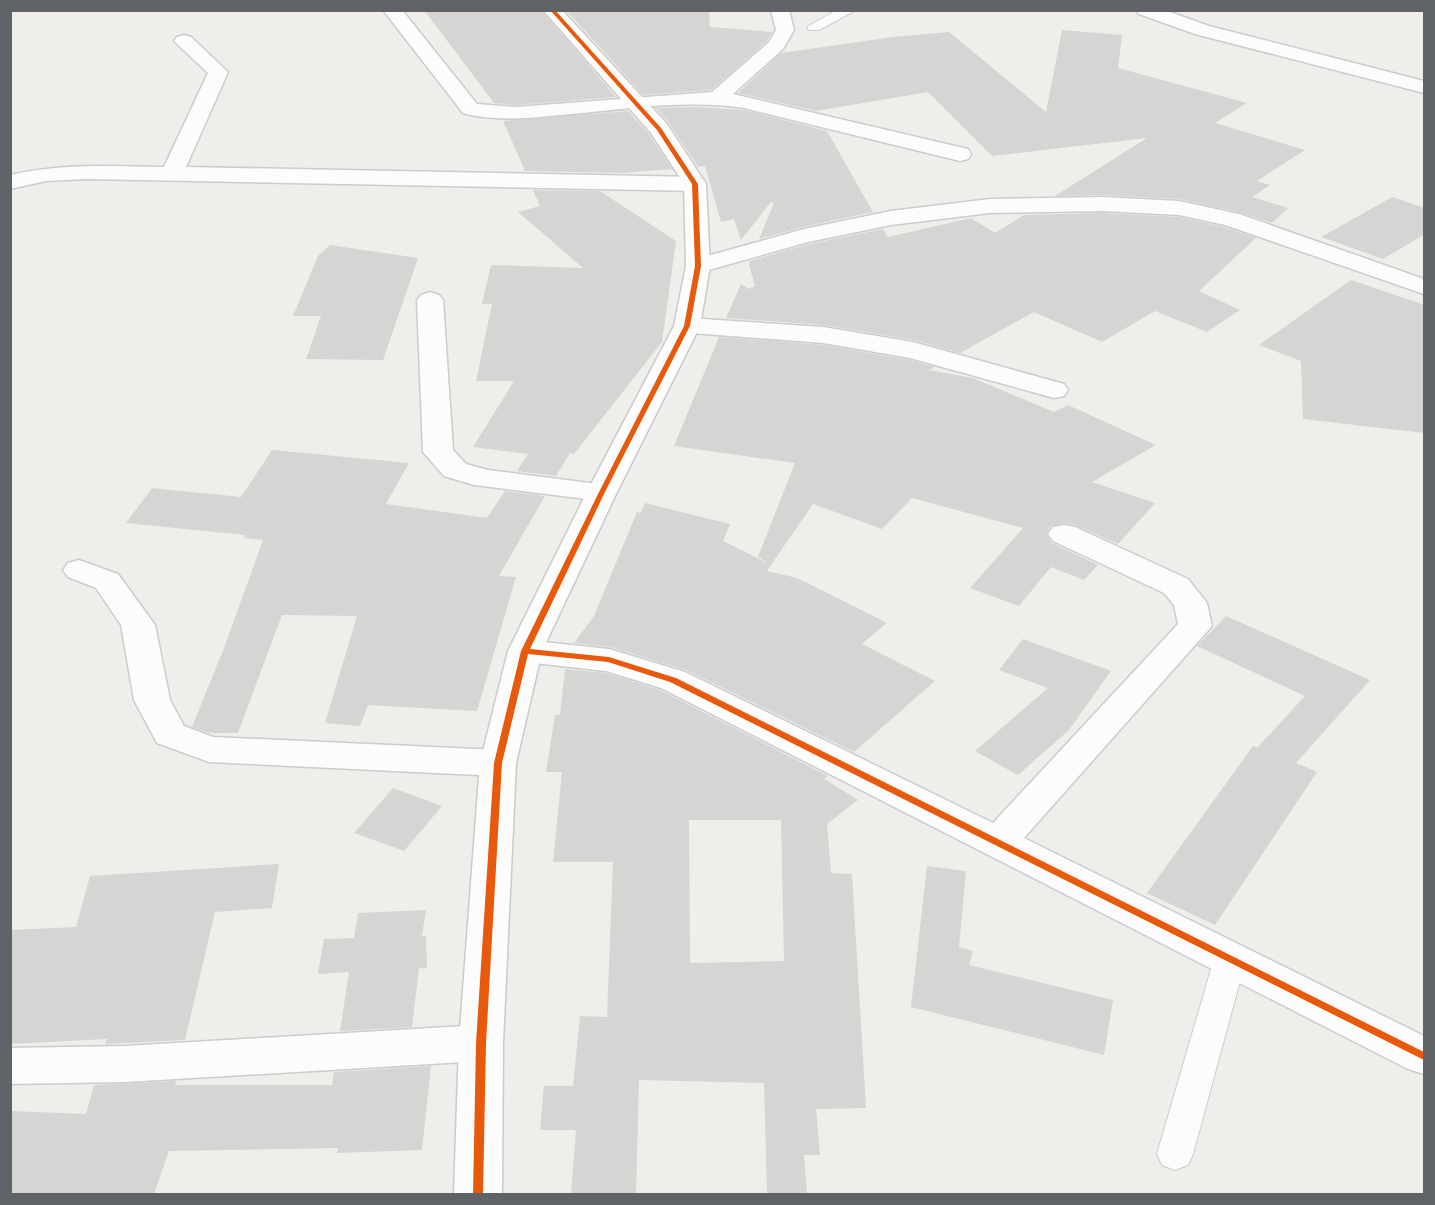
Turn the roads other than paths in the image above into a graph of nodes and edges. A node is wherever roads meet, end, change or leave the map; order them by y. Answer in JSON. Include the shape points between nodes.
{"nodes":[{"id":1,"x":392,"y":10,"type":"edge"},
{"id":2,"x":552,"y":10,"type":"edge"},
{"id":3,"x":780,"y":10,"type":"edge"},
{"id":4,"x":849,"y":10,"type":"edge"},
{"id":5,"x":1145,"y":10,"type":"edge"},
{"id":6,"x":814,"y":27,"type":"dead end"},
{"id":7,"x":184,"y":40,"type":"dead end"},
{"id":8,"x":1425,"y":87,"type":"edge"},
{"id":9,"x":717,"y":99,"type":"junction"},
{"id":10,"x":637,"y":104,"type":"junction"},
{"id":11,"x":960,"y":154,"type":"dead end"},
{"id":12,"x":172,"y":174,"type":"junction"},
{"id":13,"x":10,"y":182,"type":"edge"},
{"id":14,"x":695,"y":184,"type":"junction"},
{"id":15,"x":698,"y":266,"type":"junction"},
{"id":16,"x":1425,"y":287,"type":"edge"},
{"id":17,"x":430,"y":300,"type":"dead end"},
{"id":18,"x":687,"y":326,"type":"junction"},
{"id":19,"x":1054,"y":390,"type":"dead end"},
{"id":20,"x":602,"y":492,"type":"junction"},
{"id":21,"x":1064,"y":534,"type":"dead end"},
{"id":22,"x":80,"y":570,"type":"dead end"},
{"id":23,"x":525,"y":651,"type":"junction"},
{"id":24,"x":498,"y":763,"type":"junction"},
{"id":25,"x":998,"y":842,"type":"junction"},
{"id":26,"x":1230,"y":959,"type":"junction"},
{"id":27,"x":481,"y":1043,"type":"junction"},
{"id":28,"x":1425,"y":1056,"type":"edge"},
{"id":29,"x":10,"y":1066,"type":"edge"},
{"id":30,"x":1175,"y":1154,"type":"dead end"},
{"id":31,"x":478,"y":1194,"type":"edge"}],
"edges":[{"from":1,"to":10,"type":"street","via":[[470,109],[516,113]]},
{"from":2,"to":10,"type":"street"},
{"from":3,"to":9,"type":"street","via":[[785,30],[776,45]]},
{"from":4,"to":6,"type":"lane"},
{"from":5,"to":8,"type":"street","via":[[1202,30]]},
{"from":7,"to":12,"type":"street","via":[[218,72]]},
{"from":9,"to":10,"type":"street"},
{"from":9,"to":11,"type":"street","via":[[746,102]]},
{"from":10,"to":14,"type":"street","via":[[659,129]]},
{"from":12,"to":13,"type":"street","via":[[46,174]]},
{"from":12,"to":14,"type":"street"},
{"from":14,"to":15,"type":"street"},
{"from":15,"to":16,"type":"street","via":[[804,236],[891,218],[990,206],[1103,204],[1179,208],[1231,219]]},
{"from":15,"to":18,"type":"street"},
{"from":17,"to":20,"type":"street","via":[[438,452],[455,470],[485,479]]},
{"from":18,"to":19,"type":"street","via":[[823,335],[913,350]]},
{"from":18,"to":20,"type":"street"},
{"from":20,"to":23,"type":"street"},
{"from":21,"to":25,"type":"street","via":[[1176,586],[1190,603],[1196,626]]},
{"from":22,"to":24,"type":"street","via":[[107,581],[138,625],[152,700],[170,734],[209,748]]},
{"from":23,"to":24,"type":"street"},
{"from":23,"to":25,"type":"street","via":[[609,660],[673,680]]},
{"from":24,"to":27,"type":"street"},
{"from":25,"to":26,"type":"street"},
{"from":26,"to":28,"type":"street"},
{"from":26,"to":30,"type":"lane"},
{"from":27,"to":29,"type":"street","via":[[125,1064]]},
{"from":27,"to":31,"type":"street"}]}
